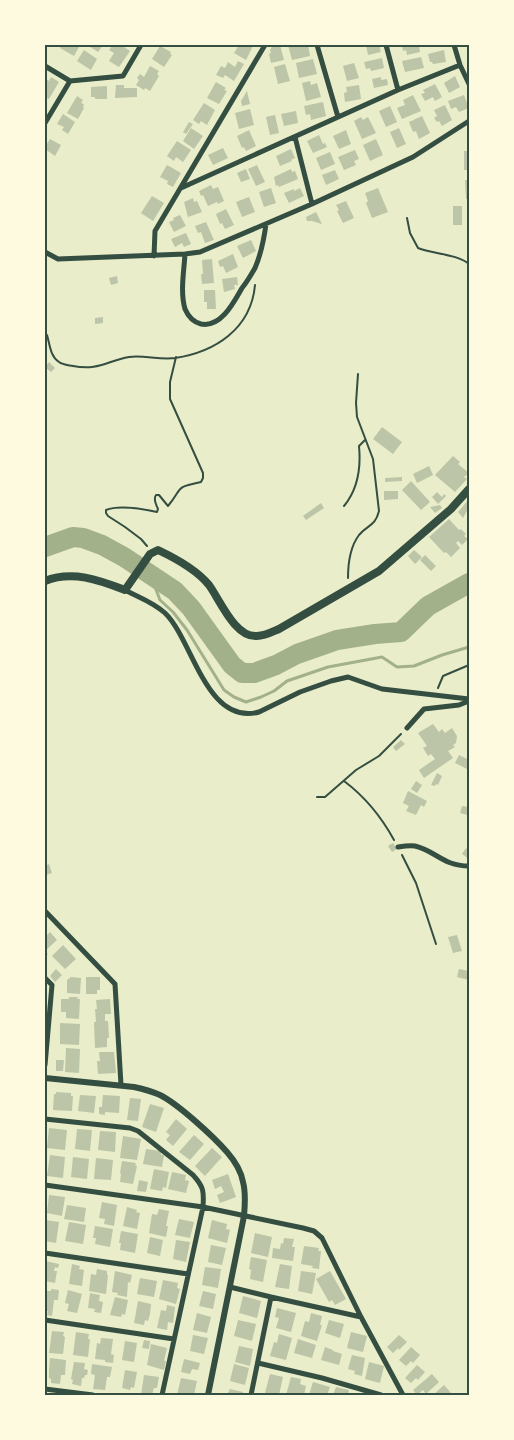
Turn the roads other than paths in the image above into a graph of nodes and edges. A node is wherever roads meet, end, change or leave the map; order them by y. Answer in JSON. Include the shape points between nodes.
{"nodes":[{"id":1,"x":141,"y":45,"type":"edge"},
{"id":2,"x":264,"y":45,"type":"edge"},
{"id":3,"x":317,"y":45,"type":"edge"},
{"id":4,"x":386,"y":45,"type":"edge"},
{"id":5,"x":454,"y":45,"type":"edge"},
{"id":6,"x":460,"y":65,"type":"junction"},
{"id":7,"x":45,"y":66,"type":"edge"},
{"id":8,"x":70,"y":81,"type":"junction"},
{"id":9,"x":469,"y":84,"type":"edge"},
{"id":10,"x":398,"y":90,"type":"junction"},
{"id":11,"x":338,"y":118,"type":"junction"},
{"id":12,"x":469,"y":122,"type":"edge"},
{"id":13,"x":45,"y":123,"type":"edge"},
{"id":14,"x":295,"y":136,"type":"junction"},
{"id":15,"x":181,"y":188,"type":"junction"},
{"id":16,"x":312,"y":204,"type":"junction"},
{"id":17,"x":266,"y":224,"type":"junction"},
{"id":18,"x":45,"y":252,"type":"edge"},
{"id":19,"x":185,"y":254,"type":"junction"},
{"id":20,"x":154,"y":256,"type":"junction"},
{"id":21,"x":469,"y":489,"type":"edge"},
{"id":22,"x":45,"y":581,"type":"edge"},
{"id":23,"x":126,"y":588,"type":"junction"},
{"id":24,"x":469,"y":700,"type":"edge"},
{"id":25,"x":408,"y":728,"type":"road end"},
{"id":26,"x":398,"y":847,"type":"road end"},
{"id":27,"x":469,"y":866,"type":"edge"},
{"id":28,"x":45,"y":911,"type":"edge"},
{"id":29,"x":45,"y":978,"type":"edge"},
{"id":30,"x":45,"y":1065,"type":"edge"},
{"id":31,"x":45,"y":1078,"type":"edge"},
{"id":32,"x":121,"y":1086,"type":"junction"},
{"id":33,"x":45,"y":1119,"type":"edge"},
{"id":34,"x":45,"y":1185,"type":"edge"},
{"id":35,"x":203,"y":1207,"type":"junction"},
{"id":36,"x":244,"y":1216,"type":"junction"},
{"id":37,"x":45,"y":1253,"type":"edge"},
{"id":38,"x":188,"y":1274,"type":"junction"},
{"id":39,"x":230,"y":1287,"type":"junction"},
{"id":40,"x":271,"y":1297,"type":"junction"},
{"id":41,"x":362,"y":1317,"type":"junction"},
{"id":42,"x":45,"y":1320,"type":"edge"},
{"id":43,"x":174,"y":1339,"type":"junction"},
{"id":44,"x":258,"y":1363,"type":"junction"},
{"id":45,"x":45,"y":1389,"type":"edge"},
{"id":46,"x":92,"y":1395,"type":"edge"},
{"id":47,"x":162,"y":1395,"type":"edge"},
{"id":48,"x":208,"y":1395,"type":"edge"},
{"id":49,"x":251,"y":1395,"type":"edge"},
{"id":50,"x":381,"y":1395,"type":"edge"},
{"id":51,"x":403,"y":1395,"type":"edge"}],
"edges":[{"from":1,"to":8,"type":"street","via":[[123,76]]},
{"from":2,"to":15,"type":"street"},
{"from":3,"to":11,"type":"street"},
{"from":4,"to":10,"type":"street"},
{"from":5,"to":6,"type":"street"},
{"from":6,"to":9,"type":"street"},
{"from":6,"to":10,"type":"street"},
{"from":7,"to":8,"type":"street"},
{"from":8,"to":13,"type":"street"},
{"from":10,"to":11,"type":"street"},
{"from":11,"to":14,"type":"street"},
{"from":12,"to":16,"type":"street","via":[[413,157]]},
{"from":14,"to":15,"type":"street"},
{"from":14,"to":16,"type":"street"},
{"from":15,"to":20,"type":"street","via":[[155,231]]},
{"from":16,"to":17,"type":"street"},
{"from":17,"to":19,"type":"street","via":[[200,252]]},
{"from":17,"to":19,"type":"street","via":[[264,242],[254,270],[233,304],[212,323],[197,323],[185,309]]},
{"from":18,"to":20,"type":"street","via":[[58,259]]},
{"from":19,"to":20,"type":"street"},
{"from":21,"to":23,"type":"main road","via":[[451,509],[379,571],[279,629],[256,637],[244,633],[234,624],[208,583],[158,550],[152,552]]},
{"from":22,"to":23,"type":"main road","via":[[69,576],[85,577]]},
{"from":23,"to":24,"type":"street","via":[[166,614],[206,684],[231,710],[240,713],[253,714],[300,692],[348,677],[382,689]]},
{"from":24,"to":25,"type":"street","via":[[459,705],[424,709]]},
{"from":26,"to":27,"type":"street","via":[[413,846],[445,862]]},
{"from":28,"to":32,"type":"street","via":[[115,984]]},
{"from":29,"to":30,"type":"street","via":[[52,985]]},
{"from":31,"to":32,"type":"street"},
{"from":32,"to":36,"type":"street","via":[[147,1090],[168,1100],[227,1152],[243,1181]]},
{"from":33,"to":35,"type":"street","via":[[138,1131],[201,1184]]},
{"from":34,"to":35,"type":"street"},
{"from":35,"to":36,"type":"street"},
{"from":35,"to":38,"type":"street"},
{"from":36,"to":39,"type":"street"},
{"from":36,"to":41,"type":"street","via":[[314,1231],[322,1238]]},
{"from":37,"to":38,"type":"street"},
{"from":38,"to":43,"type":"street"},
{"from":39,"to":40,"type":"street"},
{"from":39,"to":48,"type":"street"},
{"from":40,"to":41,"type":"street"},
{"from":40,"to":44,"type":"street"},
{"from":41,"to":51,"type":"street"},
{"from":42,"to":43,"type":"street"},
{"from":43,"to":47,"type":"street"},
{"from":44,"to":49,"type":"street"},
{"from":44,"to":50,"type":"street"},
{"from":45,"to":46,"type":"street"}]}
